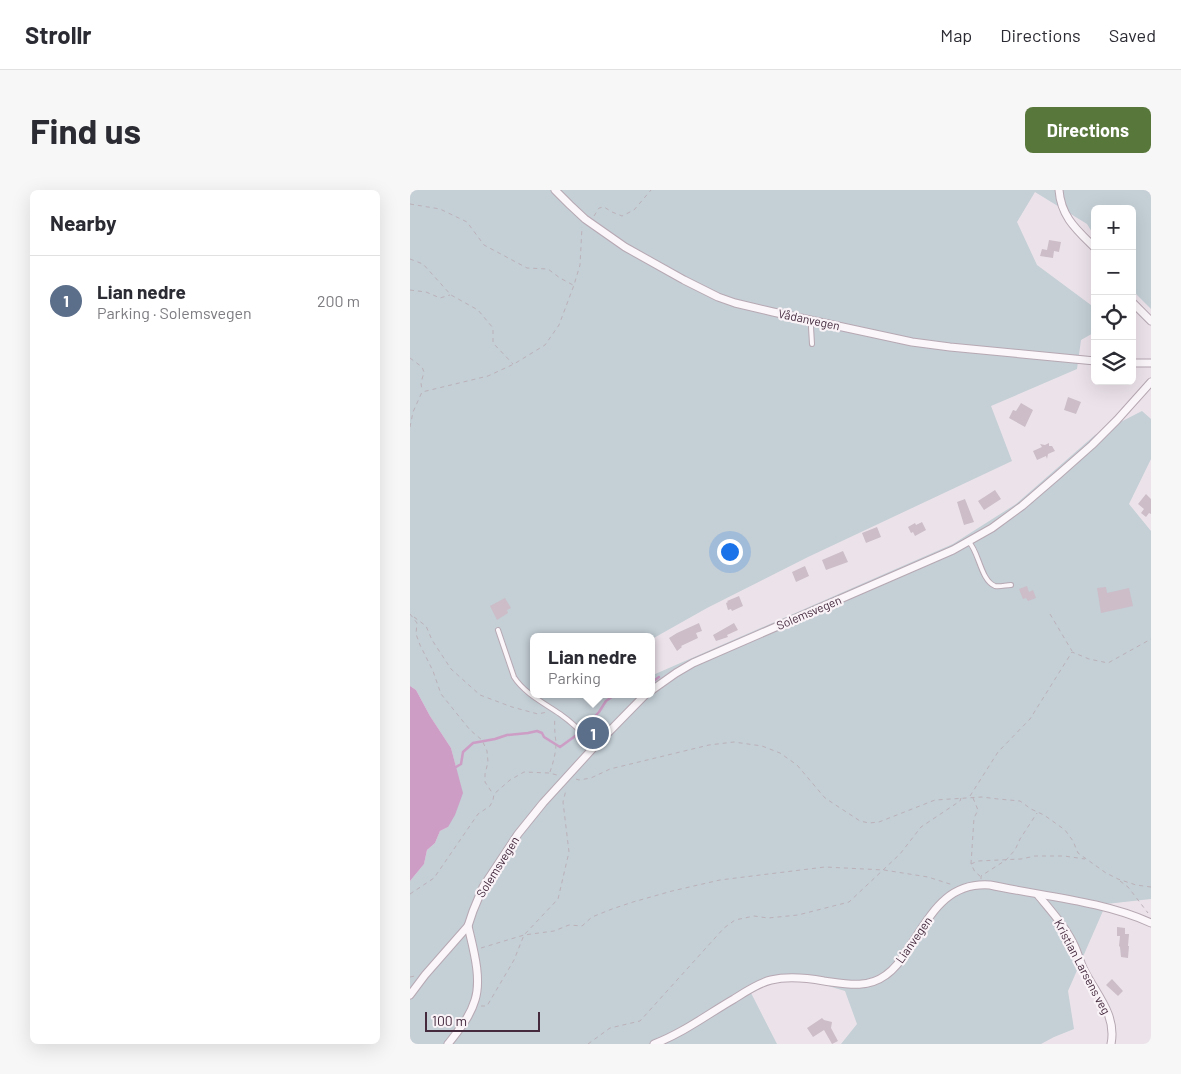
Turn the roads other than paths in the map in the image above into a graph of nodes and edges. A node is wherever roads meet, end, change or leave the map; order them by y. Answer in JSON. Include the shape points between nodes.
{"nodes":[{"id":1,"x":555,"y":190,"type":"edge"},
{"id":2,"x":1059,"y":190,"type":"edge"},
{"id":3,"x":1091,"y":244,"type":"edge"},
{"id":4,"x":1136,"y":306,"type":"edge"},
{"id":5,"x":812,"y":320,"type":"junction"},
{"id":6,"x":1151,"y":322,"type":"edge"},
{"id":7,"x":812,"y":344,"type":"dead end"},
{"id":8,"x":1091,"y":361,"type":"edge"},
{"id":9,"x":1136,"y":363,"type":"edge"},
{"id":10,"x":1151,"y":363,"type":"edge"},
{"id":11,"x":1151,"y":382,"type":"edge"},
{"id":12,"x":969,"y":542,"type":"junction"},
{"id":13,"x":1011,"y":585,"type":"dead end"},
{"id":14,"x":498,"y":630,"type":"dead end"},
{"id":15,"x":655,"y":688,"type":"edge"},
{"id":16,"x":530,"y":694,"type":"edge"},
{"id":17,"x":536,"y":698,"type":"edge"},
{"id":18,"x":642,"y":698,"type":"edge"},
{"id":19,"x":595,"y":746,"type":"junction"},
{"id":20,"x":1038,"y":895,"type":"junction"},
{"id":21,"x":1151,"y":923,"type":"edge"},
{"id":22,"x":468,"y":926,"type":"junction"},
{"id":23,"x":410,"y":995,"type":"edge"},
{"id":24,"x":448,"y":1044,"type":"edge"},
{"id":25,"x":654,"y":1044,"type":"edge"},
{"id":26,"x":1111,"y":1044,"type":"edge"}],
"edges":[{"from":1,"to":5,"type":"street","name":"Vådanvegen","via":[[588,221],[625,247],[684,280],[735,303]]},
{"from":2,"to":3,"type":"street","via":[[1065,214]]},
{"from":4,"to":6,"type":"street"},
{"from":5,"to":7,"type":"lane"},
{"from":5,"to":8,"type":"street","name":"Vådanvegen","via":[[912,342]]},
{"from":9,"to":10,"type":"street"},
{"from":11,"to":12,"type":"street","name":"Solemsvegen","via":[[1117,420],[1058,475],[1004,519]]},
{"from":12,"to":13,"type":"lane","via":[[990,583],[994,586]]},
{"from":12,"to":15,"type":"street","name":"Solemsvegen","via":[[700,660]]},
{"from":14,"to":16,"type":"lane","via":[[514,676]]},
{"from":17,"to":19,"type":"lane","via":[[573,724]]},
{"from":18,"to":19,"type":"street","name":"Solemsvegen"},
{"from":19,"to":22,"type":"street","name":"Solemsvegen","via":[[513,841],[483,887]]},
{"from":20,"to":21,"type":"street","name":"Lianvegen","via":[[1116,910]]},
{"from":20,"to":25,"type":"street","name":"Lianvegen","via":[[980,884],[963,888],[942,903],[893,970],[876,981],[857,985],[806,978],[771,980]]},
{"from":20,"to":26,"type":"street","name":"Kristian Larsens veg","via":[[1071,940],[1103,1003],[1113,1031]]},
{"from":22,"to":23,"type":"street","name":"Solemsvegen"},
{"from":22,"to":24,"type":"street","via":[[474,950],[477,992],[463,1024]]}]}
